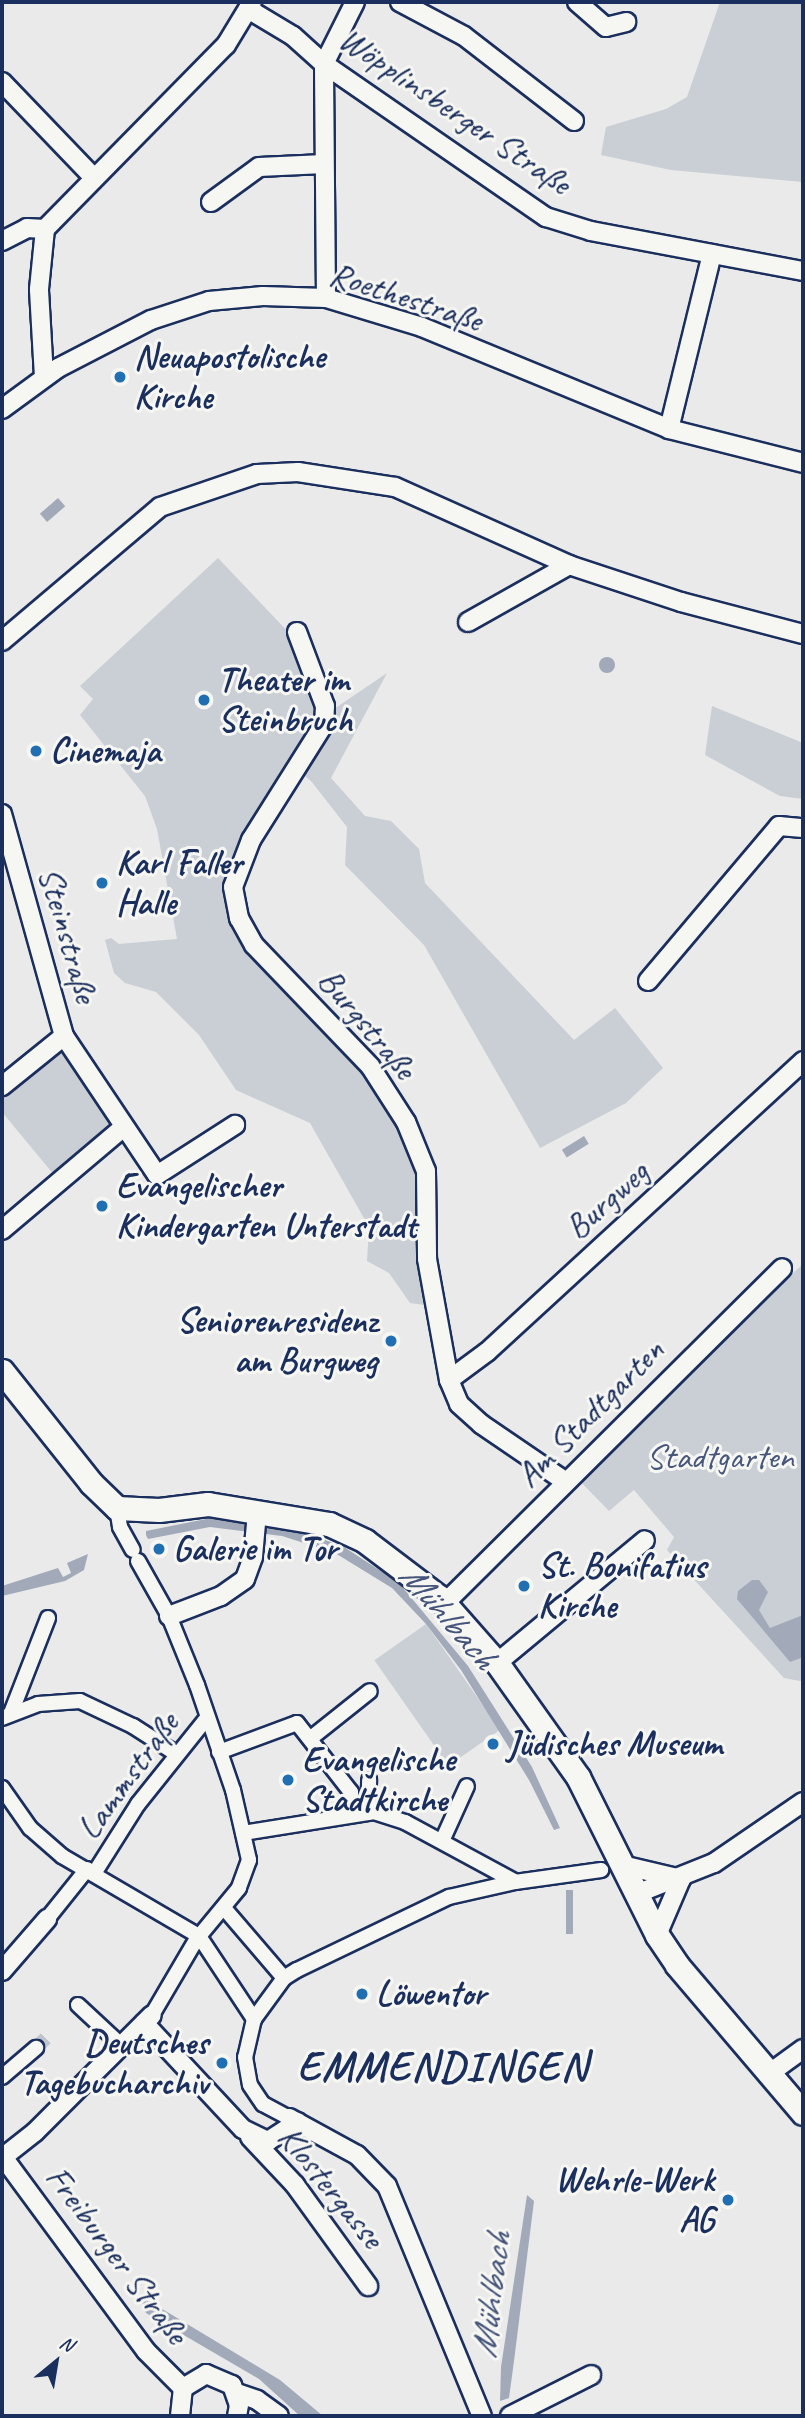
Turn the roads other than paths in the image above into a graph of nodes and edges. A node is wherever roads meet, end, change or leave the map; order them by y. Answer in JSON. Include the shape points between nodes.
{"nodes":[{"id":1,"x":355,"y":2,"type":"edge"},
{"id":2,"x":400,"y":2,"type":"edge"},
{"id":3,"x":577,"y":2,"type":"edge"},
{"id":4,"x":250,"y":5,"type":"edge"},
{"id":5,"x":626,"y":22,"type":"dead end"},
{"id":6,"x":324,"y":64,"type":"junction"},
{"id":7,"x":2,"y":82,"type":"edge"},
{"id":8,"x":574,"y":121,"type":"dead end"},
{"id":9,"x":324,"y":164,"type":"junction"},
{"id":10,"x":92,"y":176,"type":"junction"},
{"id":11,"x":211,"y":202,"type":"dead end"},
{"id":12,"x":45,"y":229,"type":"junction"},
{"id":13,"x":2,"y":241,"type":"edge"},
{"id":14,"x":712,"y":254,"type":"junction"},
{"id":15,"x":803,"y":271,"type":"edge"},
{"id":16,"x":326,"y":299,"type":"junction"},
{"id":17,"x":44,"y":377,"type":"junction"},
{"id":18,"x":2,"y":409,"type":"edge"},
{"id":19,"x":669,"y":429,"type":"junction"},
{"id":20,"x":803,"y":463,"type":"edge"},
{"id":21,"x":569,"y":565,"type":"junction"},
{"id":22,"x":468,"y":622,"type":"dead end"},
{"id":23,"x":297,"y":632,"type":"dead end"},
{"id":24,"x":803,"y":634,"type":"edge"},
{"id":25,"x":2,"y":641,"type":"edge"},
{"id":26,"x":2,"y":814,"type":"edge"},
{"id":27,"x":803,"y":828,"type":"edge"},
{"id":28,"x":648,"y":981,"type":"dead end"},
{"id":29,"x":64,"y":1035,"type":"junction"},
{"id":30,"x":803,"y":1061,"type":"edge"},
{"id":31,"x":2,"y":1086,"type":"edge"},
{"id":32,"x":235,"y":1125,"type":"dead end"},
{"id":33,"x":124,"y":1127,"type":"junction"},
{"id":34,"x":2,"y":1230,"type":"edge"},
{"id":35,"x":782,"y":1268,"type":"dead end"},
{"id":36,"x":2,"y":1371,"type":"edge"},
{"id":37,"x":449,"y":1380,"type":"junction"},
{"id":38,"x":566,"y":1482,"type":"junction"},
{"id":39,"x":117,"y":1508,"type":"junction"},
{"id":40,"x":255,"y":1522,"type":"junction"},
{"id":41,"x":645,"y":1540,"type":"dead end"},
{"id":42,"x":445,"y":1603,"type":"junction"},
{"id":43,"x":169,"y":1616,"type":"junction"},
{"id":44,"x":48,"y":1618,"type":"dead end"},
{"id":45,"x":497,"y":1662,"type":"junction"},
{"id":46,"x":370,"y":1691,"type":"dead end"},
{"id":47,"x":5,"y":1713,"type":"edge"},
{"id":48,"x":207,"y":1718,"type":"junction"},
{"id":49,"x":311,"y":1738,"type":"junction"},
{"id":50,"x":219,"y":1752,"type":"junction"},
{"id":51,"x":175,"y":1754,"type":"junction"},
{"id":52,"x":369,"y":1780,"type":"dead end"},
{"id":53,"x":467,"y":1786,"type":"dead end"},
{"id":54,"x":2,"y":1788,"type":"edge"},
{"id":55,"x":803,"y":1802,"type":"edge"},
{"id":56,"x":368,"y":1813,"type":"junction"},
{"id":57,"x":352,"y":1815,"type":"junction"},
{"id":58,"x":243,"y":1833,"type":"junction"},
{"id":59,"x":442,"y":1841,"type":"junction"},
{"id":60,"x":612,"y":1868,"type":"junction"},
{"id":61,"x":91,"y":1871,"type":"junction"},
{"id":62,"x":681,"y":1879,"type":"junction"},
{"id":63,"x":515,"y":1882,"type":"junction"},
{"id":64,"x":636,"y":1894,"type":"junction"},
{"id":65,"x":224,"y":1908,"type":"junction"},
{"id":66,"x":47,"y":1919,"type":"joint"},
{"id":67,"x":657,"y":1935,"type":"junction"},
{"id":68,"x":199,"y":1936,"type":"junction"},
{"id":69,"x":2,"y":1971,"type":"edge"},
{"id":70,"x":284,"y":1978,"type":"junction"},
{"id":71,"x":78,"y":2005,"type":"dead end"},
{"id":72,"x":148,"y":2019,"type":"junction"},
{"id":73,"x":254,"y":2019,"type":"junction"},
{"id":74,"x":122,"y":2046,"type":"junction"},
{"id":75,"x":36,"y":2048,"type":"tunnel mouth"},
{"id":76,"x":803,"y":2049,"type":"edge"},
{"id":77,"x":770,"y":2073,"type":"junction"},
{"id":78,"x":2,"y":2077,"type":"edge"},
{"id":79,"x":803,"y":2113,"type":"edge"},
{"id":80,"x":293,"y":2120,"type":"junction"},
{"id":81,"x":243,"y":2129,"type":"junction"},
{"id":82,"x":3,"y":2157,"type":"edge"},
{"id":83,"x":368,"y":2286,"type":"dead end"},
{"id":84,"x":591,"y":2375,"type":"dead end"},
{"id":85,"x":183,"y":2388,"type":"junction"},
{"id":86,"x":237,"y":2393,"type":"junction"},
{"id":87,"x":512,"y":2415,"type":"edge"},
{"id":88,"x":180,"y":2416,"type":"edge"},
{"id":89,"x":239,"y":2416,"type":"edge"},
{"id":90,"x":254,"y":2416,"type":"edge"},
{"id":91,"x":279,"y":2416,"type":"edge"},
{"id":92,"x":482,"y":2416,"type":"edge"}],
"edges":[{"from":1,"to":6,"type":"street"},
{"from":2,"to":8,"type":"street","via":[[464,36]]},
{"from":3,"to":5,"type":"street","via":[[606,27]]},
{"from":4,"to":6,"type":"street","name":"Wöpplinsberger Straße"},
{"from":4,"to":10,"type":"street","via":[[219,51]]},
{"from":6,"to":9,"type":"street"},
{"from":6,"to":14,"type":"street","name":"Wöpplinsberger Straße","via":[[546,217],[591,231]]},
{"from":7,"to":10,"type":"street"},
{"from":9,"to":11,"type":"street","via":[[259,167]]},
{"from":9,"to":16,"type":"street"},
{"from":10,"to":12,"type":"street"},
{"from":12,"to":13,"type":"street","via":[[27,228]]},
{"from":12,"to":17,"type":"street","via":[[39,289]]},
{"from":14,"to":15,"type":"street","name":"Wöpplinsberger Straße"},
{"from":14,"to":19,"type":"street"},
{"from":16,"to":17,"type":"street","name":"Roethestraße","via":[[263,296],[209,301],[151,320]]},
{"from":16,"to":19,"type":"street","name":"Roethestraße","via":[[422,327]]},
{"from":17,"to":18,"type":"street","name":"Roethestraße"},
{"from":19,"to":20,"type":"street","name":"Roethestraße"},
{"from":21,"to":22,"type":"street"},
{"from":21,"to":24,"type":"street"},
{"from":21,"to":25,"type":"street","via":[[395,487],[298,472],[257,474],[160,507]]},
{"from":23,"to":37,"type":"street","name":"Burgstraße","via":[[325,706],[324,724],[251,840],[234,894],[239,918],[254,944],[370,1066],[405,1122],[426,1171],[428,1259]]},
{"from":26,"to":29,"type":"street","name":"Steinstraße"},
{"from":27,"to":28,"type":"street","via":[[779,826]]},
{"from":29,"to":31,"type":"street","name":"Steinstraße"},
{"from":29,"to":33,"type":"street"},
{"from":30,"to":37,"type":"street","name":"Burgweg","via":[[487,1352]]},
{"from":32,"to":33,"type":"street","via":[[157,1175]]},
{"from":33,"to":34,"type":"street"},
{"from":35,"to":38,"type":"street","name":"Am Stadtgarten"},
{"from":36,"to":39,"type":"street","via":[[91,1483]]},
{"from":37,"to":38,"type":"street","name":"Burgstraße","via":[[459,1404],[481,1424]]},
{"from":38,"to":42,"type":"street","name":"Am Stadtgarten"},
{"from":39,"to":40,"type":"street","via":[[159,1510],[208,1504]]},
{"from":39,"to":43,"type":"street","name":"Lammstraße","via":[[120,1527]]},
{"from":40,"to":42,"type":"street","via":[[308,1518],[339,1528],[388,1557]]},
{"from":40,"to":43,"type":"street","via":[[245,1578],[221,1596]]},
{"from":41,"to":45,"type":"street"},
{"from":42,"to":45,"type":"street"},
{"from":43,"to":48,"type":"street","name":"Lammstraße"},
{"from":44,"to":47,"type":"street"},
{"from":45,"to":60,"type":"street","via":[[578,1777]]},
{"from":46,"to":49,"type":"street"},
{"from":47,"to":51,"type":"street","via":[[38,1703],[80,1701]]},
{"from":48,"to":50,"type":"street","name":"Lammstraße"},
{"from":48,"to":51,"type":"street","name":"Lammstraße"},
{"from":49,"to":50,"type":"street","via":[[297,1723]]},
{"from":49,"to":57,"type":"street","via":[[351,1792]]},
{"from":50,"to":58,"type":"street","name":"Lammstraße"},
{"from":51,"to":61,"type":"street","name":"Lammstraße"},
{"from":52,"to":56,"type":"street"},
{"from":53,"to":59,"type":"street"},
{"from":54,"to":61,"type":"street","via":[[30,1828],[62,1856]]},
{"from":55,"to":62,"type":"street","via":[[714,1863]]},
{"from":56,"to":57,"type":"street"},
{"from":56,"to":59,"type":"street","via":[[405,1822]]},
{"from":57,"to":58,"type":"street"},
{"from":58,"to":65,"type":"street","name":"Lammstraße","via":[[246,1874]]},
{"from":59,"to":63,"type":"street"},
{"from":60,"to":62,"type":"street"},
{"from":60,"to":63,"type":"street"},
{"from":60,"to":64,"type":"street"},
{"from":61,"to":66,"type":"street"},
{"from":61,"to":68,"type":"street","name":"Lammstraße"},
{"from":62,"to":64,"type":"street"},
{"from":62,"to":67,"type":"street"},
{"from":63,"to":70,"type":"street","via":[[449,1897]]},
{"from":64,"to":67,"type":"street"},
{"from":65,"to":68,"type":"street","name":"Lammstraße"},
{"from":65,"to":70,"type":"street"},
{"from":66,"to":69,"type":"street"},
{"from":67,"to":77,"type":"street","via":[[677,1965]]},
{"from":68,"to":72,"type":"street","name":"Lammstraße"},
{"from":68,"to":73,"type":"street"},
{"from":70,"to":73,"type":"street"},
{"from":71,"to":74,"type":"street"},
{"from":72,"to":74,"type":"street"},
{"from":72,"to":81,"type":"street","name":"Klostergasse","via":[[206,2092]]},
{"from":73,"to":80,"type":"street","via":[[245,2057],[250,2085],[263,2104]]},
{"from":74,"to":82,"type":"street"},
{"from":75,"to":78,"type":"street"},
{"from":76,"to":77,"type":"street"},
{"from":77,"to":79,"type":"street"},
{"from":80,"to":81,"type":"street","via":[[268,2141]]},
{"from":80,"to":92,"type":"street","via":[[358,2155],[387,2186]]},
{"from":81,"to":83,"type":"street","name":"Klostergasse","via":[[295,2185]]},
{"from":82,"to":85,"type":"street","name":"Freiburger Straße","via":[[146,2351]]},
{"from":84,"to":87,"type":"street"},
{"from":85,"to":86,"type":"street","via":[[206,2374],[225,2379]]},
{"from":85,"to":88,"type":"street"},
{"from":86,"to":89,"type":"street"},
{"from":86,"to":91,"type":"street"},
{"from":89,"to":90,"type":"street"}]}
